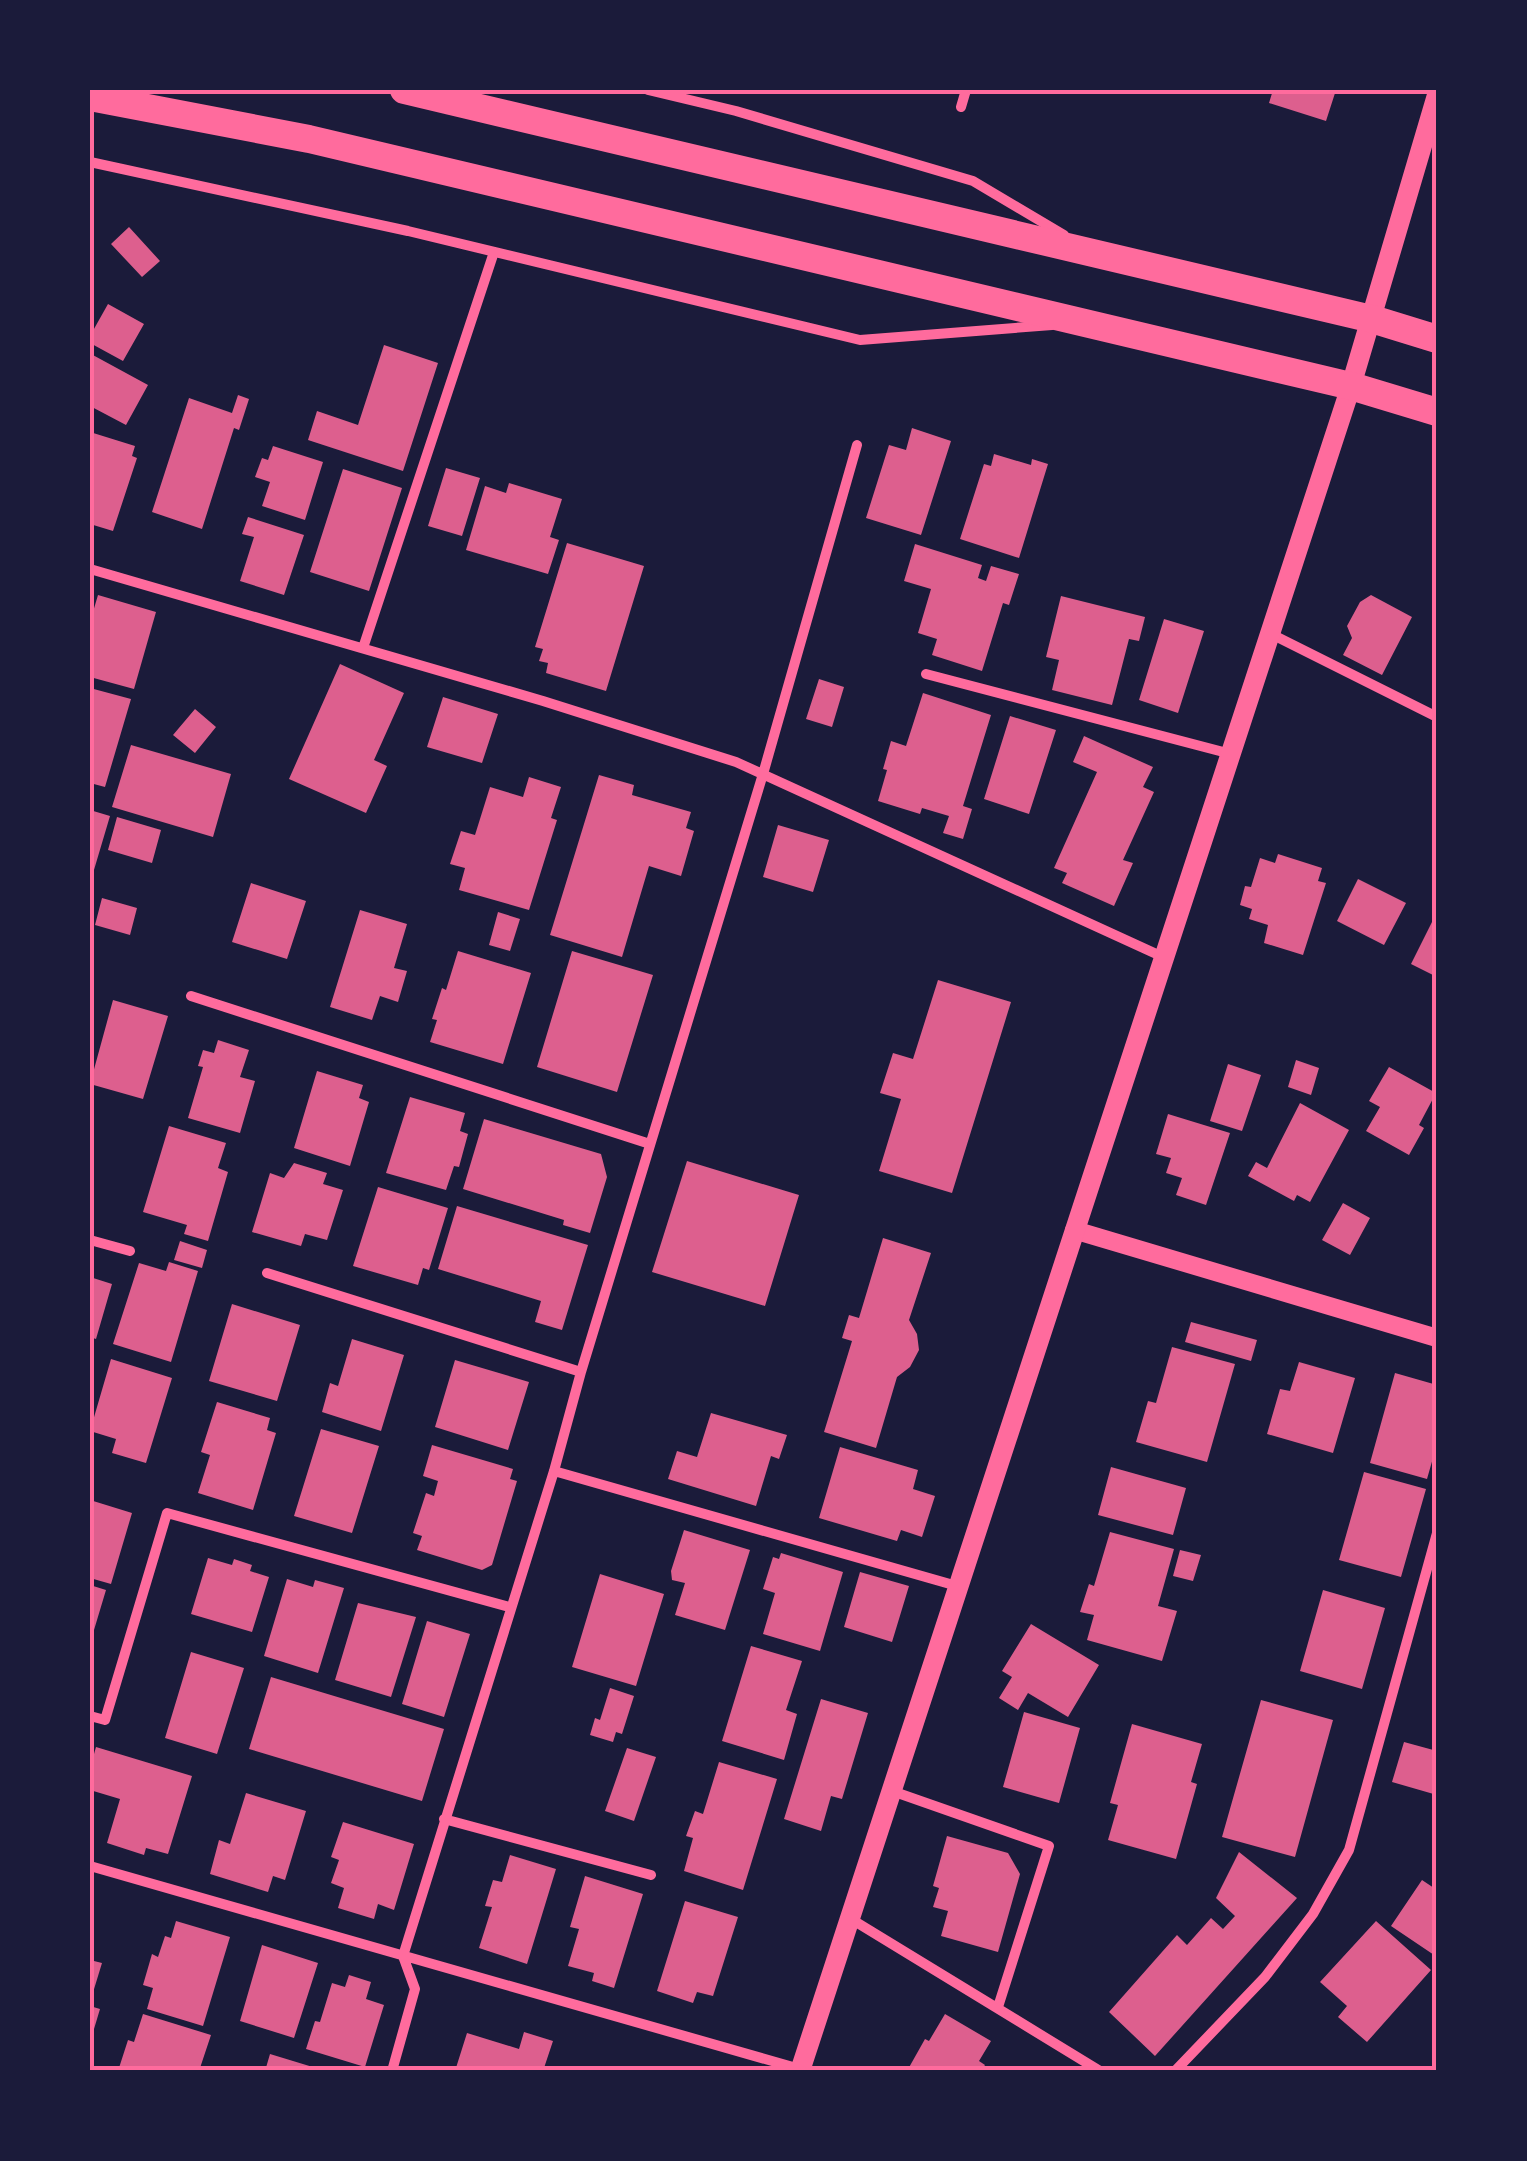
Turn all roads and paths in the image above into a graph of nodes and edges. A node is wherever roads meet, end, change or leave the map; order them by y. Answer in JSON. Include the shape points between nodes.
{"nodes":[{"id":1,"x":404,"y":90,"type":"edge"},
{"id":2,"x":648,"y":90,"type":"edge"},
{"id":3,"x":966,"y":90,"type":"edge"},
{"id":4,"x":1437,"y":95,"type":"edge"},
{"id":5,"x":90,"y":97,"type":"edge"},
{"id":6,"x":962,"y":107,"type":"dead end"},
{"id":7,"x":90,"y":162,"type":"edge"},
{"id":8,"x":494,"y":252,"type":"junction"},
{"id":9,"x":1096,"y":254,"type":"junction"},
{"id":10,"x":1372,"y":319,"type":"junction"},
{"id":11,"x":1082,"y":323,"type":"junction"},
{"id":12,"x":1437,"y":340,"type":"edge"},
{"id":13,"x":1352,"y":386,"type":"junction"},
{"id":14,"x":1437,"y":412,"type":"edge"},
{"id":15,"x":857,"y":445,"type":"dead end"},
{"id":16,"x":90,"y":569,"type":"edge"},
{"id":17,"x":1271,"y":634,"type":"junction"},
{"id":18,"x":363,"y":648,"type":"junction"},
{"id":19,"x":926,"y":674,"type":"dead end"},
{"id":20,"x":1437,"y":717,"type":"edge"},
{"id":21,"x":1232,"y":754,"type":"junction"},
{"id":22,"x":763,"y":774,"type":"junction"},
{"id":23,"x":1166,"y":959,"type":"junction"},
{"id":24,"x":191,"y":996,"type":"dead end"},
{"id":25,"x":650,"y":1144,"type":"junction"},
{"id":26,"x":1074,"y":1230,"type":"junction"},
{"id":27,"x":90,"y":1240,"type":"edge"},
{"id":28,"x":130,"y":1251,"type":"dead end"},
{"id":29,"x":267,"y":1272,"type":"dead end"},
{"id":30,"x":1437,"y":1338,"type":"edge"},
{"id":31,"x":580,"y":1372,"type":"junction"},
{"id":32,"x":554,"y":1471,"type":"junction"},
{"id":33,"x":1437,"y":1533,"type":"edge"},
{"id":34,"x":957,"y":1586,"type":"junction"},
{"id":35,"x":509,"y":1607,"type":"junction"},
{"id":36,"x":90,"y":1716,"type":"edge"},
{"id":37,"x":892,"y":1791,"type":"junction"},
{"id":38,"x":444,"y":1819,"type":"junction"},
{"id":39,"x":90,"y":1866,"type":"edge"},
{"id":40,"x":651,"y":1875,"type":"dead end"},
{"id":41,"x":851,"y":1919,"type":"junction"},
{"id":42,"x":403,"y":1956,"type":"junction"},
{"id":43,"x":998,"y":2007,"type":"junction"},
{"id":44,"x":800,"y":2070,"type":"edge"},
{"id":45,"x":392,"y":2071,"type":"edge"},
{"id":46,"x":1100,"y":2071,"type":"edge"},
{"id":47,"x":1175,"y":2071,"type":"edge"}],
"edges":[{"from":1,"to":9,"type":"highway"},
{"from":2,"to":9,"type":"street","via":[[974,181]]},
{"from":3,"to":6,"type":"street"},
{"from":4,"to":10,"type":"main road"},
{"from":5,"to":11,"type":"highway","via":[[309,139]]},
{"from":7,"to":8,"type":"street"},
{"from":8,"to":11,"type":"street","via":[[860,340]]},
{"from":8,"to":18,"type":"street"},
{"from":9,"to":10,"type":"highway"},
{"from":10,"to":12,"type":"highway"},
{"from":10,"to":13,"type":"main road"},
{"from":11,"to":13,"type":"highway"},
{"from":13,"to":14,"type":"highway"},
{"from":13,"to":17,"type":"main road"},
{"from":15,"to":22,"type":"street"},
{"from":16,"to":18,"type":"street"},
{"from":17,"to":20,"type":"street"},
{"from":17,"to":21,"type":"main road"},
{"from":18,"to":22,"type":"street"},
{"from":19,"to":21,"type":"street"},
{"from":21,"to":23,"type":"main road"},
{"from":22,"to":23,"type":"street"},
{"from":22,"to":25,"type":"street"},
{"from":23,"to":26,"type":"main road"},
{"from":24,"to":25,"type":"street"},
{"from":25,"to":31,"type":"street"},
{"from":26,"to":30,"type":"street"},
{"from":26,"to":34,"type":"main road"},
{"from":27,"to":28,"type":"street"},
{"from":29,"to":31,"type":"street"},
{"from":31,"to":32,"type":"street"},
{"from":32,"to":34,"type":"street"},
{"from":32,"to":35,"type":"street"},
{"from":33,"to":47,"type":"street","via":[[1349,1850],[1313,1914],[1265,1977]]},
{"from":34,"to":37,"type":"main road"},
{"from":35,"to":36,"type":"street","via":[[167,1513],[106,1720]]},
{"from":35,"to":38,"type":"street"},
{"from":37,"to":41,"type":"main road"},
{"from":37,"to":43,"type":"street","via":[[1049,1846]]},
{"from":38,"to":40,"type":"street"},
{"from":38,"to":42,"type":"street"},
{"from":39,"to":42,"type":"street"},
{"from":41,"to":43,"type":"street"},
{"from":41,"to":44,"type":"main road"},
{"from":42,"to":44,"type":"street"},
{"from":42,"to":45,"type":"street","via":[[416,1989]]},
{"from":43,"to":46,"type":"street"}]}
